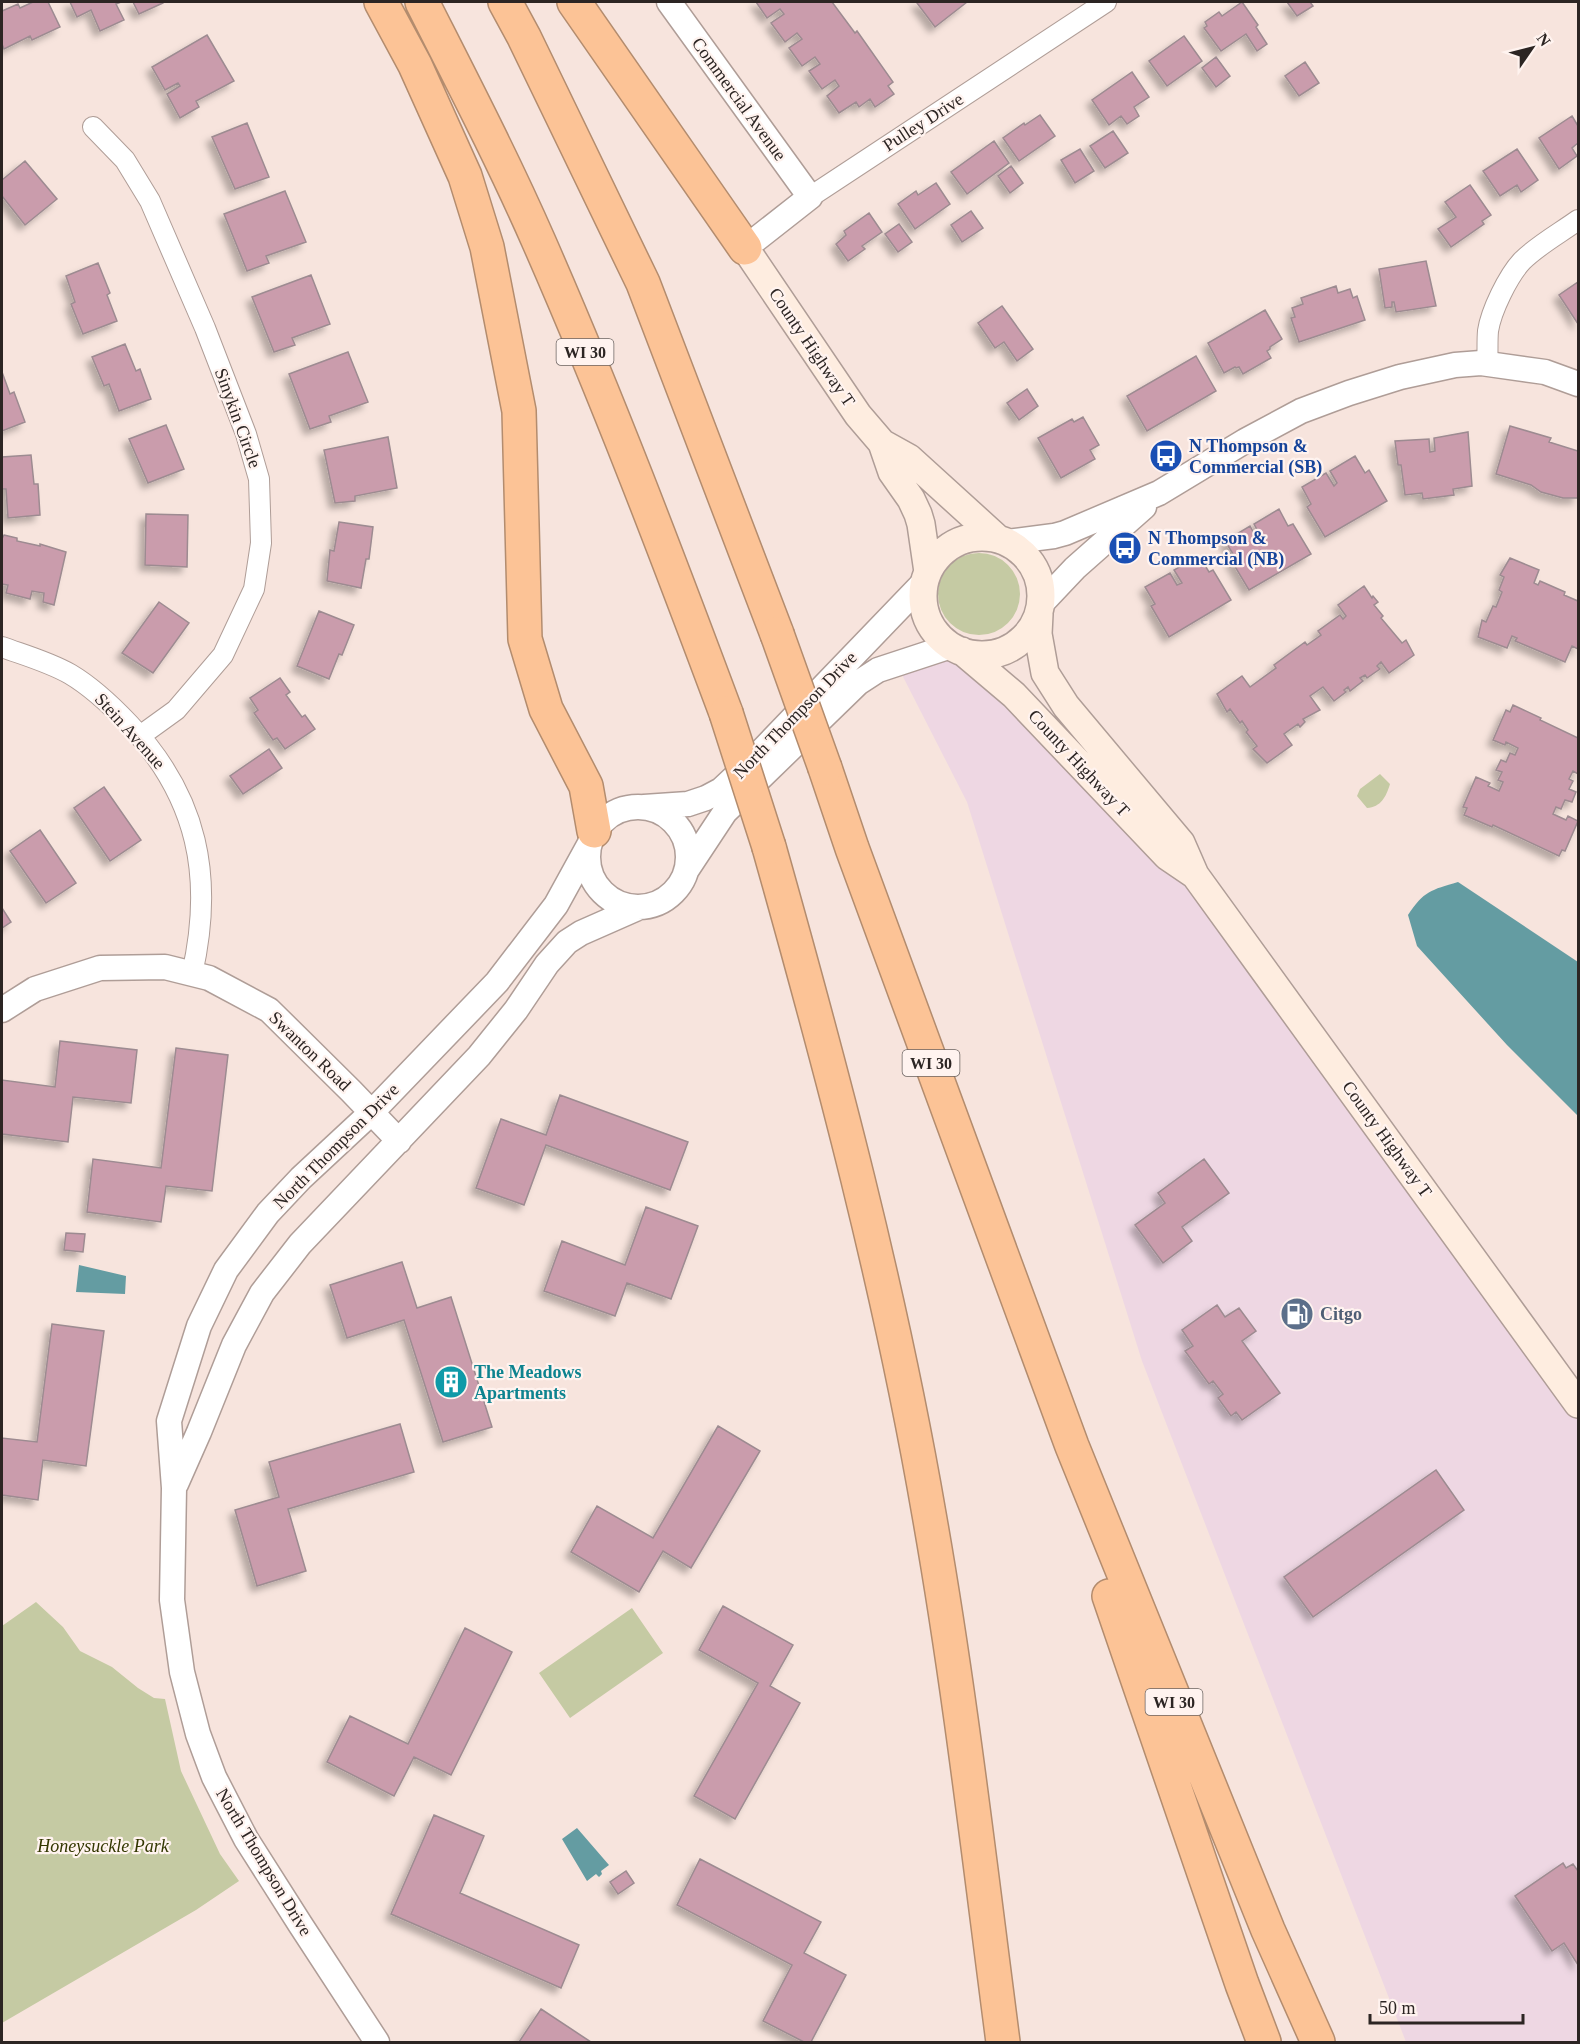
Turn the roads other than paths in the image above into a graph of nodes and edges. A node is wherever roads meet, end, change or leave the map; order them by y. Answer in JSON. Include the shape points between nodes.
{"nodes":[{"id":1,"x":381,"y":2,"type":"edge"},
{"id":2,"x":422,"y":2,"type":"edge"},
{"id":3,"x":505,"y":2,"type":"edge"},
{"id":4,"x":574,"y":2,"type":"edge"},
{"id":5,"x":669,"y":2,"type":"edge"},
{"id":6,"x":1106,"y":2,"type":"edge"},
{"id":7,"x":93,"y":127,"type":"dead end"},
{"id":8,"x":810,"y":197,"type":"junction"},
{"id":9,"x":1578,"y":220,"type":"edge"},
{"id":10,"x":745,"y":248,"type":"junction"},
{"id":11,"x":1488,"y":364,"type":"junction"},
{"id":12,"x":1578,"y":384,"type":"edge"},
{"id":13,"x":882,"y":443,"type":"junction"},
{"id":14,"x":1159,"y":493,"type":"junction"},
{"id":15,"x":1002,"y":540,"type":"junction"},
{"id":16,"x":926,"y":577,"type":"junction"},
{"id":17,"x":1040,"y":609,"type":"junction"},
{"id":18,"x":2,"y":647,"type":"edge"},
{"id":19,"x":957,"y":649,"type":"junction"},
{"id":20,"x":140,"y":736,"type":"junction"},
{"id":21,"x":644,"y":807,"type":"junction"},
{"id":22,"x":592,"y":838,"type":"junction"},
{"id":23,"x":686,"y":871,"type":"junction"},
{"id":24,"x":1195,"y":875,"type":"junction"},
{"id":25,"x":640,"y":907,"type":"junction"},
{"id":26,"x":192,"y":974,"type":"junction"},
{"id":27,"x":2,"y":1010,"type":"edge"},
{"id":28,"x":372,"y":1112,"type":"junction"},
{"id":29,"x":399,"y":1141,"type":"junction"},
{"id":30,"x":1578,"y":1404,"type":"edge"},
{"id":31,"x":1072,"y":1446,"type":"junction"},
{"id":32,"x":174,"y":1488,"type":"junction"},
{"id":33,"x":377,"y":2043,"type":"edge"},
{"id":34,"x":1003,"y":2043,"type":"edge"},
{"id":35,"x":1264,"y":2043,"type":"edge"},
{"id":36,"x":1317,"y":2043,"type":"edge"}],
"edges":[{"from":1,"to":22,"type":"highway","via":[[465,176],[488,247],[519,411],[525,639],[546,709],[586,786]]},
{"from":2,"to":34,"type":"highway","number":"WI 30","bridge":true,"via":[[538,241],[648,504],[726,713],[768,847],[846,1132],[909,1408],[946,1616]]},
{"from":3,"to":31,"type":"highway","number":"WI 30","bridge":true,"via":[[643,283],[777,634]]},
{"from":4,"to":10,"type":"highway"},
{"from":5,"to":8,"type":"street","name":"Commercial Avenue"},
{"from":6,"to":8,"type":"street","name":"Pulley Drive"},
{"from":7,"to":20,"type":"street","name":"Sinykin Circle","via":[[125,160],[150,201],[238,412],[259,479],[261,543],[254,589],[223,655],[176,710]]},
{"from":8,"to":10,"type":"street","name":"Pulley Drive"},
{"from":9,"to":11,"type":"street","via":[[1520,263],[1492,314]]},
{"from":10,"to":13,"type":"main road","name":"County Highway T","via":[[858,415]]},
{"from":11,"to":12,"type":"street","via":[[1545,372]]},
{"from":11,"to":14,"type":"street","via":[[1455,365],[1400,377],[1301,411]]},
{"from":13,"to":15,"type":"main road","name":"County Highway T","via":[[909,458]]},
{"from":13,"to":16,"type":"main road","name":"County Highway T","via":[[892,472],[918,514]]},
{"from":14,"to":15,"type":"street","via":[[1065,533]]},
{"from":14,"to":17,"type":"street","via":[[1075,568]]},
{"from":15,"to":16,"type":"main road","via":[[983,536],[956,542],[935,560]]},
{"from":15,"to":17,"type":"main road","via":[[1024,554],[1036,572]]},
{"from":16,"to":19,"type":"main road","via":[[923,601],[928,620],[938,636]]},
{"from":16,"to":21,"type":"street","name":"North Thompson Drive","via":[[721,790],[688,804]]},
{"from":17,"to":19,"type":"main road","via":[[1029,633],[1013,646],[983,655]]},
{"from":17,"to":24,"type":"main road","name":"County Highway T","via":[[1038,633],[1045,673],[1066,705],[1181,843]]},
{"from":18,"to":20,"type":"street","name":"Stein Avenue","via":[[69,674],[108,703]]},
{"from":19,"to":23,"type":"street","name":"North Thompson Drive","via":[[878,670],[858,683],[724,812]]},
{"from":19,"to":24,"type":"main road","name":"County Highway T","via":[[1014,695],[1167,856]]},
{"from":20,"to":26,"type":"street","name":"Stein Avenue","via":[[168,772],[189,816],[202,903]]},
{"from":21,"to":22,"type":"street","via":[[615,812],[604,819]]},
{"from":21,"to":23,"type":"street","via":[[674,822],[684,837]]},
{"from":22,"to":25,"type":"street","via":[[588,860],[599,889],[611,899]]},
{"from":22,"to":28,"type":"street","name":"North Thompson Drive","via":[[556,905],[497,982]]},
{"from":23,"to":25,"type":"street","via":[[668,896]]},
{"from":24,"to":30,"type":"main road","name":"County Highway T"},
{"from":25,"to":29,"type":"street","name":"North Thompson Drive","via":[[567,942],[479,1056]]},
{"from":26,"to":27,"type":"street","name":"Swanton Road","via":[[165,967],[100,968],[35,989]]},
{"from":26,"to":28,"type":"street","name":"Swanton Road","via":[[209,978],[269,1010]]},
{"from":28,"to":29,"type":"street","name":"Swanton Road"},
{"from":28,"to":32,"type":"street","name":"North Thompson Drive","via":[[268,1213],[226,1270],[199,1326],[169,1421]]},
{"from":29,"to":32,"type":"street","name":"North Thompson Drive","via":[[300,1245],[262,1293],[234,1345]]},
{"from":31,"to":35,"type":"highway","via":[[1096,1560]]},
{"from":31,"to":36,"type":"highway","number":"WI 30"},
{"from":32,"to":33,"type":"street","name":"North Thompson Drive","via":[[172,1600],[182,1672],[198,1734],[214,1777],[246,1839]]}]}
